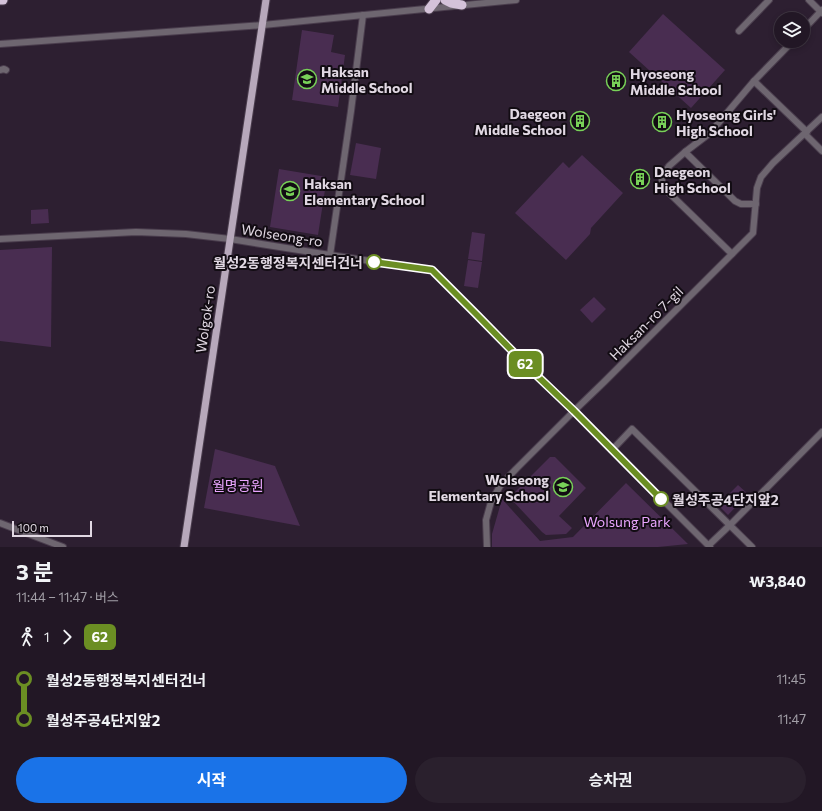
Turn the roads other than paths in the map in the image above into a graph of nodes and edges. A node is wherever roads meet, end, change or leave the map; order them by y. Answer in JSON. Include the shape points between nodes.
{"nodes":[{"id":1,"x":266,"y":0,"type":"edge"},
{"id":2,"x":436,"y":0,"type":"edge"},
{"id":3,"x":445,"y":0,"type":"edge"},
{"id":4,"x":516,"y":0,"type":"edge"},
{"id":5,"x":769,"y":0,"type":"edge"},
{"id":6,"x":809,"y":0,"type":"edge"},
{"id":7,"x":462,"y":5,"type":"junction"},
{"id":8,"x":429,"y":9,"type":"junction"},
{"id":9,"x":822,"y":11,"type":"edge"},
{"id":10,"x":363,"y":15,"type":"junction"},
{"id":11,"x":810,"y":23,"type":"edge"},
{"id":12,"x":263,"y":25,"type":"junction"},
{"id":13,"x":739,"y":31,"type":"dead end"},
{"id":14,"x":0,"y":44,"type":"edge"},
{"id":15,"x":786,"y":48,"type":"edge"},
{"id":16,"x":754,"y":81,"type":"junction"},
{"id":17,"x":822,"y":117,"type":"edge"},
{"id":18,"x":806,"y":133,"type":"junction"},
{"id":19,"x":822,"y":151,"type":"edge"},
{"id":20,"x":685,"y":152,"type":"junction"},
{"id":21,"x":756,"y":204,"type":"junction"},
{"id":22,"x":0,"y":239,"type":"edge"},
{"id":23,"x":230,"y":239,"type":"junction"},
{"id":24,"x":732,"y":254,"type":"junction"},
{"id":25,"x":330,"y":256,"type":"junction"},
{"id":26,"x":574,"y":411,"type":"junction"},
{"id":27,"x":822,"y":432,"type":"edge"},
{"id":28,"x":612,"y":450,"type":"junction"},
{"id":29,"x":0,"y":523,"type":"edge"},
{"id":30,"x":730,"y":525,"type":"junction"},
{"id":31,"x":709,"y":546,"type":"edge"},
{"id":32,"x":63,"y":547,"type":"edge"},
{"id":33,"x":184,"y":547,"type":"edge"},
{"id":34,"x":487,"y":547,"type":"edge"},
{"id":35,"x":752,"y":547,"type":"edge"}],
"edges":[{"from":1,"to":12,"type":"main road","name":"Wolgok-ro"},
{"from":2,"to":8,"type":"highway"},
{"from":3,"to":7,"type":"highway"},
{"from":4,"to":7,"type":"street"},
{"from":5,"to":13,"type":"street"},
{"from":6,"to":9,"type":"street"},
{"from":7,"to":8,"type":"street"},
{"from":8,"to":10,"type":"street"},
{"from":9,"to":11,"type":"street"},
{"from":10,"to":12,"type":"street"},
{"from":10,"to":25,"type":"street"},
{"from":12,"to":14,"type":"street"},
{"from":12,"to":23,"type":"main road","name":"Wolgok-ro"},
{"from":15,"to":16,"type":"street"},
{"from":16,"to":18,"type":"street"},
{"from":16,"to":20,"type":"street","via":[[710,133]]},
{"from":17,"to":18,"type":"street","name":"Haksan-ro 7-gil"},
{"from":18,"to":19,"type":"street"},
{"from":18,"to":21,"type":"street","name":"Haksan-ro 7-gil","via":[[761,177]]},
{"from":20,"to":21,"type":"street","via":[[735,201],[741,204]]},
{"from":20,"to":24,"type":"street","via":[[669,166],[662,177],[662,186]]},
{"from":21,"to":24,"type":"street","name":"Haksan-ro 7-gil","via":[[753,233]]},
{"from":22,"to":23,"type":"street","name":"Wolseong-ro","via":[[136,232]]},
{"from":23,"to":25,"type":"street","name":"Wolseong-ro"},
{"from":23,"to":33,"type":"main road","name":"Wolgok-ro"},
{"from":24,"to":26,"type":"street","name":"Haksan-ro 7-gil"},
{"from":25,"to":26,"type":"street","name":"Wolseong-ro","via":[[432,270]]},
{"from":26,"to":28,"type":"street","name":"Wolseong-ro"},
{"from":26,"to":34,"type":"street","name":"Haksan-ro 7-gil","via":[[500,486],[491,502],[486,520]]},
{"from":27,"to":30,"type":"street"},
{"from":28,"to":30,"type":"street","via":[[632,430]]},
{"from":28,"to":31,"type":"street","name":"Wolseong-ro"},
{"from":29,"to":32,"type":"street"},
{"from":30,"to":31,"type":"street"},
{"from":30,"to":35,"type":"street"}]}
